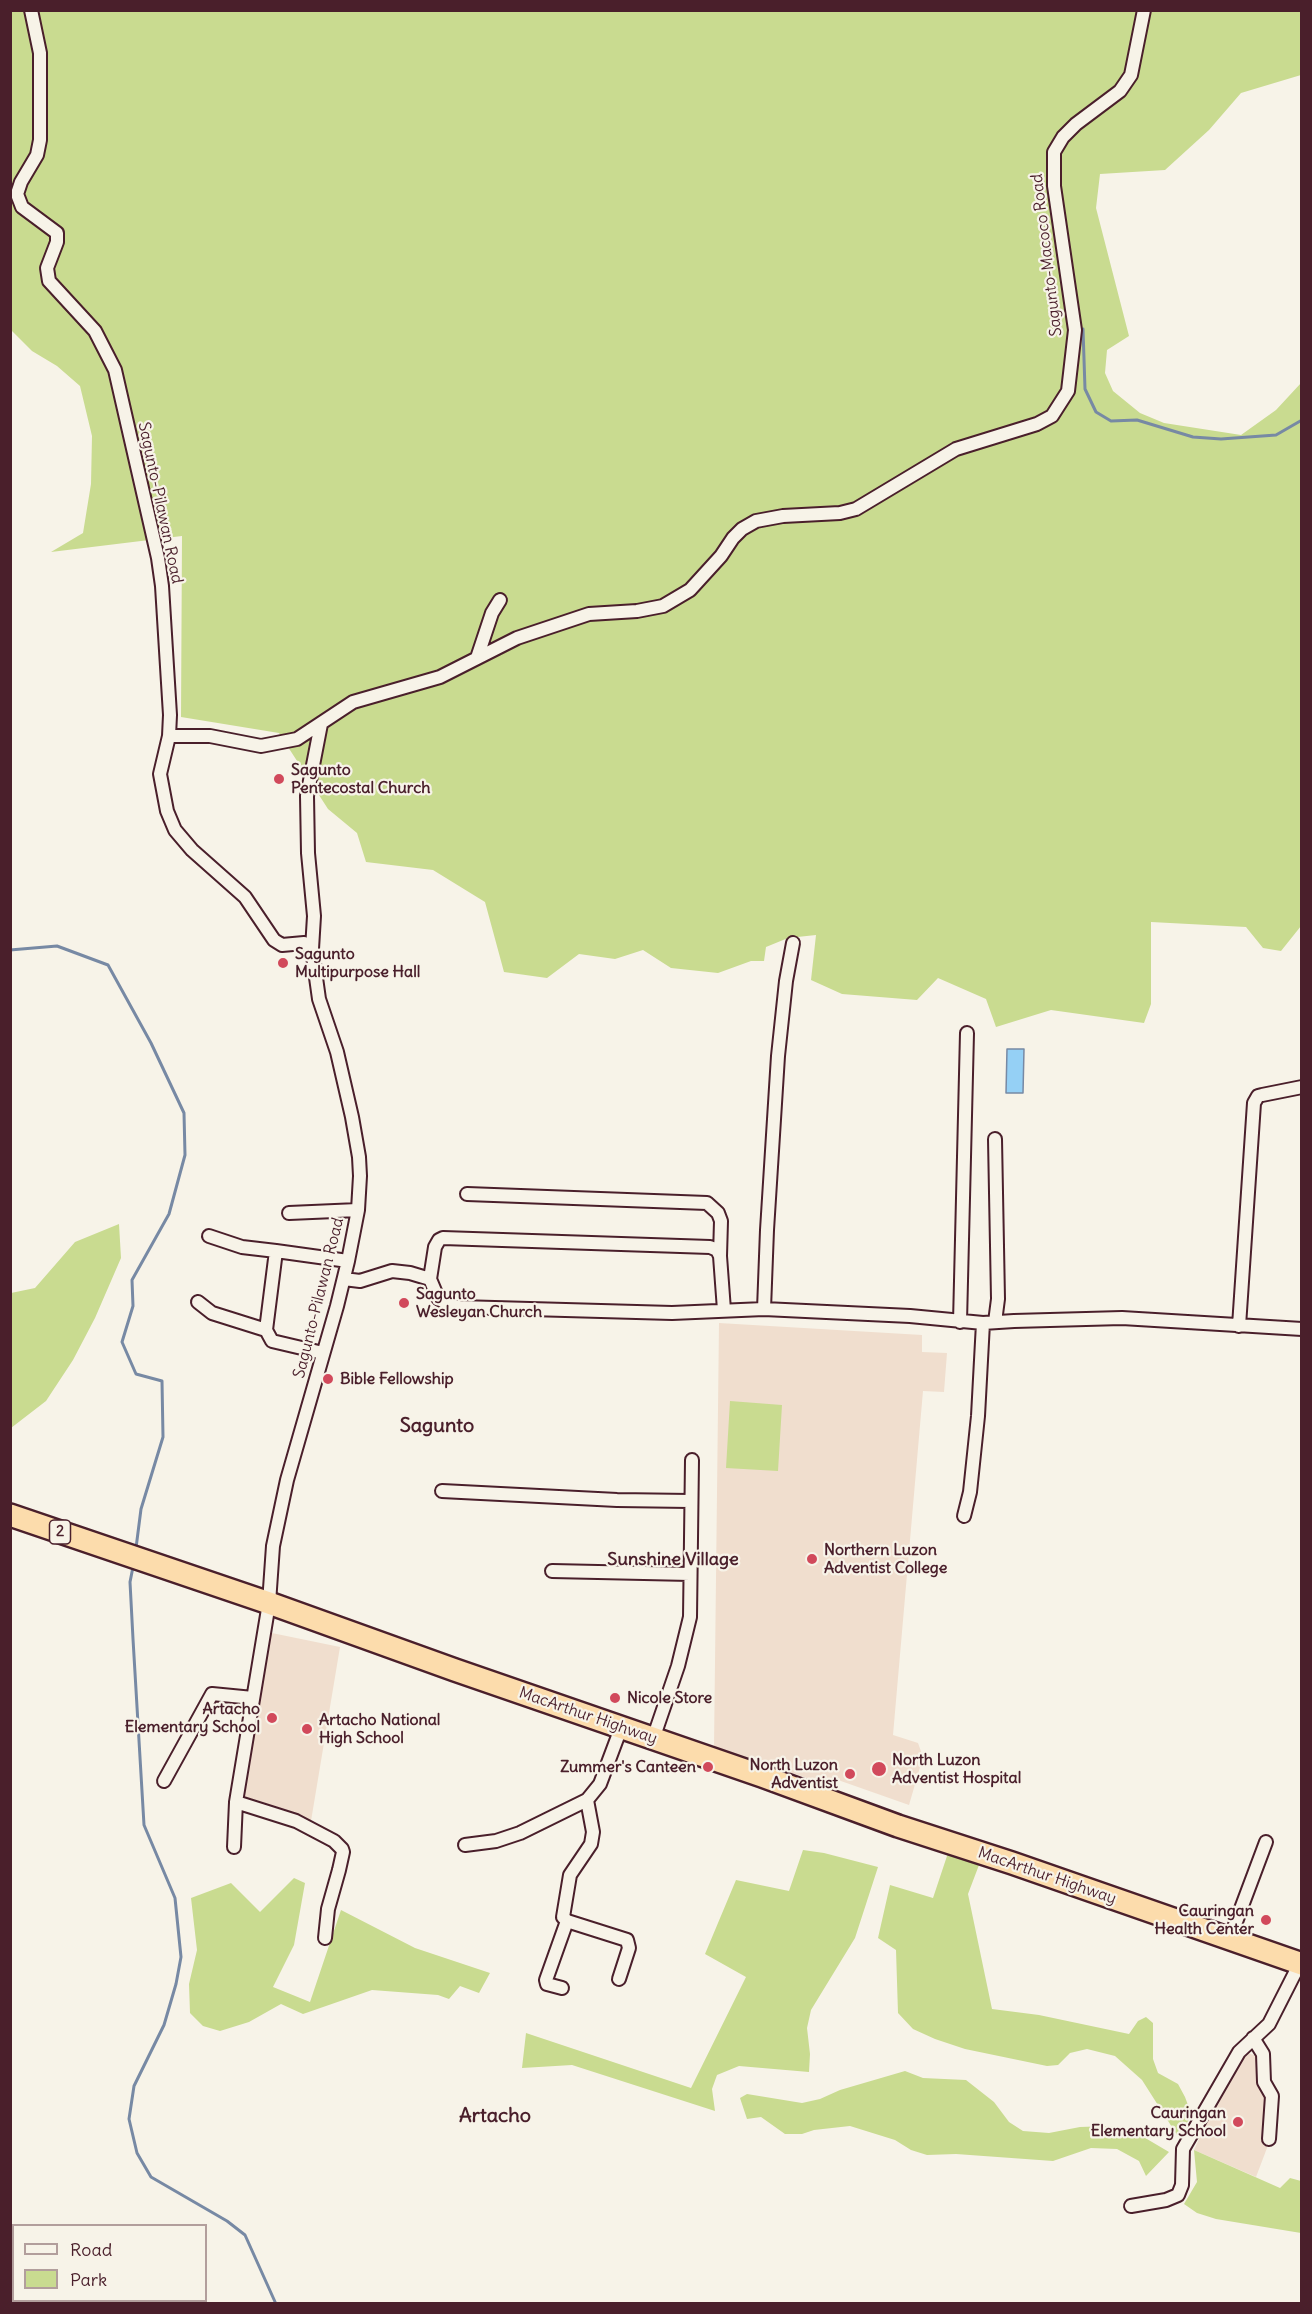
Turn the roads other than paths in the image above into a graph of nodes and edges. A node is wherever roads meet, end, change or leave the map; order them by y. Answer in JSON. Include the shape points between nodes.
{"nodes":[{"id":1,"x":31,"y":10,"type":"edge"},
{"id":2,"x":1144,"y":10,"type":"edge"},
{"id":3,"x":500,"y":600,"type":"dead end"},
{"id":4,"x":477,"y":658,"type":"junction"},
{"id":5,"x":321,"y":724,"type":"junction"},
{"id":6,"x":169,"y":736,"type":"junction"},
{"id":7,"x":793,"y":943,"type":"dead end"},
{"id":8,"x":312,"y":949,"type":"junction"},
{"id":9,"x":967,"y":1033,"type":"dead end"},
{"id":10,"x":1302,"y":1087,"type":"edge"},
{"id":11,"x":995,"y":1139,"type":"dead end"},
{"id":12,"x":467,"y":1194,"type":"dead end"},
{"id":13,"x":358,"y":1210,"type":"junction"},
{"id":14,"x":289,"y":1213,"type":"dead end"},
{"id":15,"x":209,"y":1236,"type":"dead end"},
{"id":16,"x":276,"y":1251,"type":"junction"},
{"id":17,"x":720,"y":1256,"type":"junction"},
{"id":18,"x":348,"y":1261,"type":"junction"},
{"id":19,"x":344,"y":1278,"type":"junction"},
{"id":20,"x":430,"y":1279,"type":"junction"},
{"id":21,"x":198,"y":1302,"type":"dead end"},
{"id":22,"x":764,"y":1309,"type":"junction"},
{"id":23,"x":723,"y":1310,"type":"junction"},
{"id":24,"x":960,"y":1322,"type":"junction"},
{"id":25,"x":989,"y":1323,"type":"junction"},
{"id":26,"x":1239,"y":1326,"type":"junction"},
{"id":27,"x":1302,"y":1329,"type":"edge"},
{"id":28,"x":266,"y":1330,"type":"junction"},
{"id":29,"x":323,"y":1353,"type":"junction"},
{"id":30,"x":692,"y":1460,"type":"dead end"},
{"id":31,"x":442,"y":1491,"type":"dead end"},
{"id":32,"x":690,"y":1501,"type":"junction"},
{"id":33,"x":10,"y":1515,"type":"edge"},
{"id":34,"x":964,"y":1516,"type":"dead end"},
{"id":35,"x":552,"y":1571,"type":"dead end"},
{"id":36,"x":690,"y":1574,"type":"junction"},
{"id":37,"x":268,"y":1603,"type":"junction"},
{"id":38,"x":253,"y":1698,"type":"junction"},
{"id":39,"x":621,"y":1728,"type":"junction"},
{"id":40,"x":652,"y":1739,"type":"junction"},
{"id":41,"x":165,"y":1781,"type":"dead end"},
{"id":42,"x":587,"y":1800,"type":"junction"},
{"id":43,"x":236,"y":1802,"type":"junction"},
{"id":44,"x":1266,"y":1842,"type":"dead end"},
{"id":45,"x":465,"y":1845,"type":"dead end"},
{"id":46,"x":234,"y":1847,"type":"dead end"},
{"id":47,"x":567,"y":1921,"type":"junction"},
{"id":48,"x":325,"y":1938,"type":"dead end"},
{"id":49,"x":1230,"y":1938,"type":"junction"},
{"id":50,"x":1301,"y":1964,"type":"edge"},
{"id":51,"x":619,"y":1979,"type":"dead end"},
{"id":52,"x":562,"y":1988,"type":"dead end"},
{"id":53,"x":1253,"y":2037,"type":"junction"},
{"id":54,"x":1269,"y":2139,"type":"dead end"},
{"id":55,"x":1131,"y":2206,"type":"dead end"}],
"edges":[{"from":1,"to":6,"type":"street","name":"Sagunto-Pilawan Road","via":[[40,53],[39,148],[18,194],[22,207],[57,233],[46,268],[48,281],[95,331],[115,370],[160,566],[170,690]]},
{"from":2,"to":4,"type":"street","name":"Sagunto-Macoco Road","via":[[1131,75],[1120,91],[1063,137],[1054,152],[1054,186],[1075,330],[1068,391],[1052,416],[956,449],[856,509],[756,521],[733,538],[690,590],[663,606],[589,614],[517,638]]},
{"from":3,"to":4,"type":"street"},
{"from":4,"to":5,"type":"street","name":"Sagunto-Macoco Road","via":[[418,685],[353,702]]},
{"from":5,"to":6,"type":"street","name":"Sagunto-Macoco Road","via":[[297,740],[267,746],[210,736]]},
{"from":5,"to":8,"type":"street","via":[[307,796],[314,916]]},
{"from":6,"to":8,"type":"street","name":"Sagunto-Pilawan Road","via":[[160,774],[175,830],[198,857],[245,897],[274,940],[282,945],[304,943]]},
{"from":7,"to":22,"type":"street","via":[[778,1056]]},
{"from":8,"to":13,"type":"street","name":"Sagunto-Pilawan Road","via":[[319,999],[337,1052],[352,1117],[360,1176]]},
{"from":9,"to":24,"type":"street"},
{"from":10,"to":26,"type":"street","via":[[1258,1096],[1254,1103]]},
{"from":11,"to":25,"type":"street","via":[[998,1299]]},
{"from":12,"to":17,"type":"street","via":[[707,1203],[721,1221]]},
{"from":13,"to":14,"type":"street"},
{"from":13,"to":18,"type":"street","name":"Sagunto-Pilawan Road"},
{"from":15,"to":16,"type":"street","via":[[242,1247]]},
{"from":16,"to":18,"type":"street"},
{"from":16,"to":28,"type":"street"},
{"from":17,"to":20,"type":"street","via":[[710,1248],[443,1238],[435,1247]]},
{"from":17,"to":23,"type":"street"},
{"from":18,"to":19,"type":"street","name":"Sagunto-Pilawan Road"},
{"from":19,"to":20,"type":"street","via":[[360,1281],[392,1271]]},
{"from":19,"to":29,"type":"street","name":"Sagunto-Pilawan Road"},
{"from":20,"to":23,"type":"street","via":[[442,1302],[459,1307],[672,1313]]},
{"from":21,"to":28,"type":"street","via":[[212,1313]]},
{"from":22,"to":23,"type":"street"},
{"from":22,"to":24,"type":"street"},
{"from":24,"to":25,"type":"street"},
{"from":25,"to":26,"type":"street","via":[[1122,1318]]},
{"from":25,"to":34,"type":"street"},
{"from":26,"to":27,"type":"street"},
{"from":28,"to":29,"type":"street","via":[[272,1341]]},
{"from":29,"to":37,"type":"street","name":"Sagunto-Pilawan Road","via":[[287,1480],[273,1546]]},
{"from":30,"to":32,"type":"street"},
{"from":31,"to":32,"type":"street"},
{"from":32,"to":36,"type":"street"},
{"from":33,"to":37,"type":"highway","name":"MacArthur Highway","number":"2"},
{"from":35,"to":36,"type":"street"},
{"from":36,"to":40,"type":"street","via":[[688,1626]]},
{"from":37,"to":38,"type":"street","name":"Sagunto-Pilawan Road"},
{"from":37,"to":39,"type":"highway","name":"MacArthur Highway","number":"2"},
{"from":38,"to":41,"type":"street","via":[[212,1694]]},
{"from":38,"to":43,"type":"street","name":"Sagunto-Pilawan Road"},
{"from":39,"to":40,"type":"highway","name":"MacArthur Highway","number":"2"},
{"from":39,"to":42,"type":"street","via":[[600,1784]]},
{"from":40,"to":49,"type":"highway","name":"MacArthur Highway","number":"2"},
{"from":42,"to":45,"type":"street","via":[[520,1833]]},
{"from":42,"to":47,"type":"street","via":[[593,1832],[591,1844],[570,1875],[563,1906]]},
{"from":43,"to":46,"type":"street","name":"Sagunto-Pilawan Road"},
{"from":43,"to":48,"type":"street","via":[[296,1821],[342,1849]]},
{"from":44,"to":49,"type":"street"},
{"from":47,"to":51,"type":"street","via":[[627,1940],[629,1948]]},
{"from":47,"to":52,"type":"street","via":[[546,1980],[547,1984]]},
{"from":49,"to":50,"type":"highway","name":"MacArthur Highway","number":"2"},
{"from":50,"to":53,"type":"street","via":[[1269,2024]]},
{"from":53,"to":54,"type":"street","via":[[1263,2054],[1264,2082],[1272,2096]]},
{"from":53,"to":55,"type":"street","via":[[1239,2052],[1183,2148],[1178,2195]]}]}
